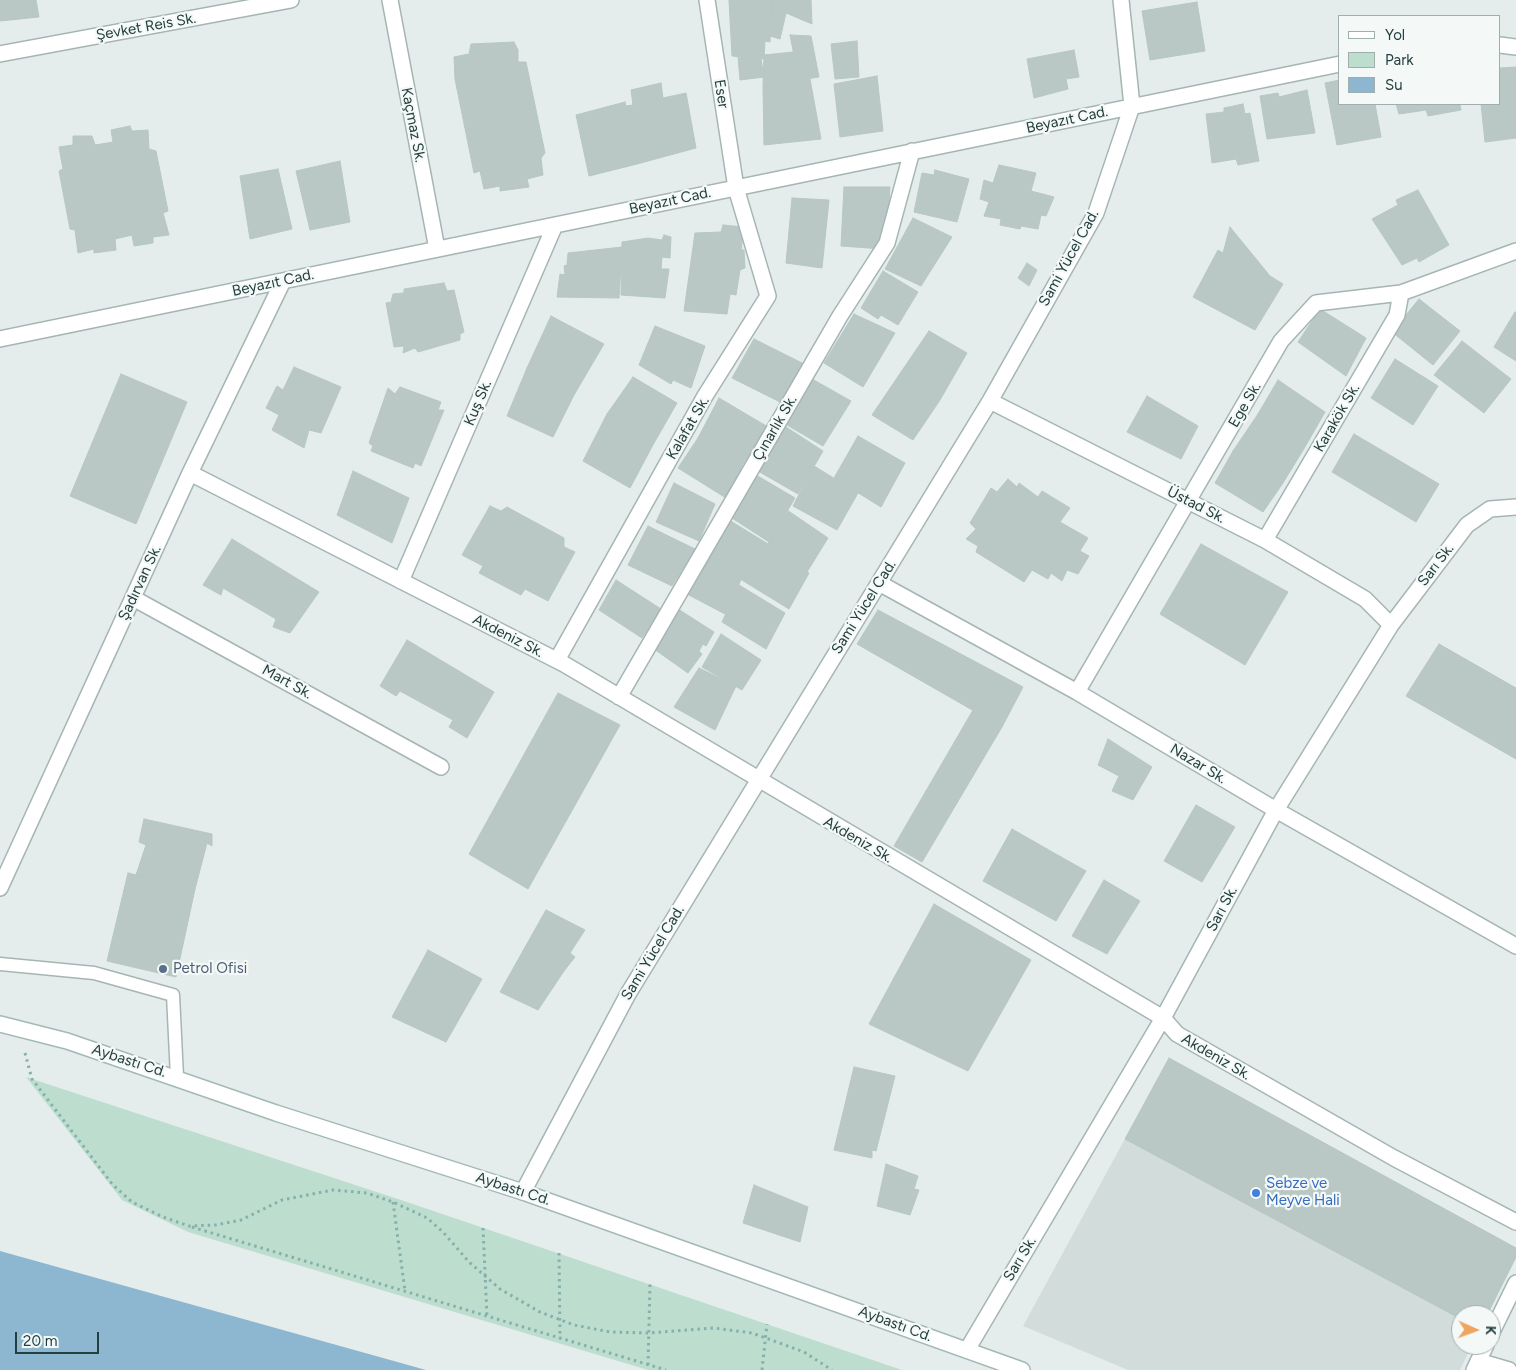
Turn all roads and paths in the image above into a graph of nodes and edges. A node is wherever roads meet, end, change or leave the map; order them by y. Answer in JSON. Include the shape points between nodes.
{"nodes":[{"id":1,"x":291,"y":0,"type":"edge"},
{"id":2,"x":390,"y":0,"type":"edge"},
{"id":3,"x":708,"y":0,"type":"edge"},
{"id":4,"x":1121,"y":0,"type":"edge"},
{"id":5,"x":1501,"y":46,"type":"edge"},
{"id":6,"x":1516,"y":47,"type":"edge"},
{"id":7,"x":0,"y":54,"type":"edge"},
{"id":8,"x":1338,"y":64,"type":"edge"},
{"id":9,"x":1132,"y":106,"type":"junction"},
{"id":10,"x":912,"y":151,"type":"junction"},
{"id":11,"x":736,"y":188,"type":"junction"},
{"id":12,"x":555,"y":225,"type":"junction"},
{"id":13,"x":437,"y":249,"type":"junction"},
{"id":14,"x":1516,"y":251,"type":"edge"},
{"id":15,"x":283,"y":281,"type":"junction"},
{"id":16,"x":1401,"y":293,"type":"junction"},
{"id":17,"x":0,"y":339,"type":"edge"},
{"id":18,"x":990,"y":401,"type":"junction"},
{"id":19,"x":190,"y":473,"type":"junction"},
{"id":20,"x":1189,"y":502,"type":"junction"},
{"id":21,"x":1516,"y":507,"type":"edge"},
{"id":22,"x":1265,"y":540,"type":"junction"},
{"id":23,"x":401,"y":581,"type":"junction"},
{"id":24,"x":879,"y":583,"type":"junction"},
{"id":25,"x":133,"y":598,"type":"junction"},
{"id":26,"x":1391,"y":625,"type":"junction"},
{"id":27,"x":557,"y":660,"type":"junction"},
{"id":28,"x":1076,"y":692,"type":"junction"},
{"id":29,"x":620,"y":697,"type":"junction"},
{"id":30,"x":441,"y":767,"type":"dead end"},
{"id":31,"x":757,"y":780,"type":"junction"},
{"id":32,"x":1276,"y":810,"type":"junction"},
{"id":33,"x":0,"y":888,"type":"edge"},
{"id":34,"x":1516,"y":946,"type":"edge"},
{"id":35,"x":0,"y":964,"type":"edge"},
{"id":36,"x":1163,"y":1018,"type":"junction"},
{"id":37,"x":0,"y":1024,"type":"edge"},
{"id":38,"x":18,"y":1028,"type":"junction"},
{"id":39,"x":177,"y":1077,"type":"junction"},
{"id":40,"x":523,"y":1192,"type":"junction"},
{"id":41,"x":393,"y":1202,"type":"junction"},
{"id":42,"x":1516,"y":1222,"type":"edge"},
{"id":43,"x":189,"y":1226,"type":"junction"},
{"id":44,"x":483,"y":1228,"type":"dead end"},
{"id":45,"x":559,"y":1253,"type":"dead end"},
{"id":46,"x":486,"y":1277,"type":"junction"},
{"id":47,"x":1516,"y":1283,"type":"edge"},
{"id":48,"x":650,"y":1284,"type":"dead end"},
{"id":49,"x":405,"y":1291,"type":"junction"},
{"id":50,"x":1501,"y":1314,"type":"edge"},
{"id":51,"x":487,"y":1317,"type":"junction"},
{"id":52,"x":560,"y":1319,"type":"junction"},
{"id":53,"x":767,"y":1324,"type":"dead end"},
{"id":54,"x":648,"y":1333,"type":"junction"},
{"id":55,"x":765,"y":1337,"type":"junction"},
{"id":56,"x":560,"y":1339,"type":"junction"},
{"id":57,"x":967,"y":1350,"type":"junction"},
{"id":58,"x":648,"y":1365,"type":"junction"},
{"id":59,"x":1476,"y":1365,"type":"edge"},
{"id":60,"x":666,"y":1370,"type":"edge"},
{"id":61,"x":762,"y":1370,"type":"edge"},
{"id":62,"x":832,"y":1370,"type":"edge"},
{"id":63,"x":1022,"y":1370,"type":"edge"},
{"id":64,"x":1509,"y":1370,"type":"edge"}],
"edges":[{"from":1,"to":7,"type":"street","name":"Şevket Reis Sk."},
{"from":2,"to":13,"type":"street","name":"Kaçmaz Sk."},
{"from":3,"to":11,"type":"street","name":"Eser"},
{"from":4,"to":9,"type":"street","name":"Sami Yücel Cad."},
{"from":5,"to":6,"type":"street"},
{"from":8,"to":9,"type":"street","name":"Beyazıt Cad."},
{"from":9,"to":10,"type":"street","name":"Beyazıt Cad."},
{"from":9,"to":18,"type":"street","name":"Sami Yücel Cad.","via":[[1096,212]]},
{"from":10,"to":11,"type":"street","name":"Beyazıt Cad."},
{"from":10,"to":29,"type":"street","name":"Çınarlık Sk.","via":[[887,244],[840,316]]},
{"from":11,"to":12,"type":"street","name":"Beyazıt Cad."},
{"from":11,"to":27,"type":"street","name":"Kalafat Sk.","via":[[768,296],[705,396]]},
{"from":12,"to":13,"type":"street","name":"Beyazıt Cad."},
{"from":12,"to":23,"type":"street","name":"Kuş Sk."},
{"from":13,"to":15,"type":"street","name":"Beyazıt Cad."},
{"from":14,"to":16,"type":"street","name":"Ege Sk."},
{"from":15,"to":17,"type":"street","name":"Beyazıt Cad."},
{"from":15,"to":19,"type":"street","name":"Şadırvan Sk."},
{"from":16,"to":20,"type":"street","name":"Ege Sk.","via":[[1316,303],[1281,341]]},
{"from":16,"to":22,"type":"street","name":"Karakök Sk.","via":[[1397,315]]},
{"from":18,"to":20,"type":"street","name":"Üstad Sk."},
{"from":18,"to":24,"type":"street","name":"Sami Yücel Cad."},
{"from":19,"to":23,"type":"street","name":"Akdeniz Sk."},
{"from":19,"to":25,"type":"street","name":"Şadırvan Sk."},
{"from":20,"to":22,"type":"street","name":"Üstad Sk."},
{"from":20,"to":28,"type":"street","name":"Ege Sk."},
{"from":21,"to":26,"type":"street","name":"Sarı Sk.","via":[[1490,509],[1467,525]]},
{"from":22,"to":26,"type":"street","name":"Üstad Sk.","via":[[1365,599]]},
{"from":23,"to":27,"type":"street","name":"Akdeniz Sk."},
{"from":24,"to":28,"type":"street","name":"Nazar Sk."},
{"from":24,"to":31,"type":"street","name":"Sami Yücel Cad."},
{"from":25,"to":30,"type":"street","name":"Mart Sk."},
{"from":25,"to":33,"type":"street","name":"Şadırvan Sk."},
{"from":26,"to":32,"type":"street","name":"Sarı Sk."},
{"from":27,"to":29,"type":"street","name":"Akdeniz Sk."},
{"from":28,"to":32,"type":"street","name":"Nazar Sk."},
{"from":29,"to":31,"type":"street","name":"Akdeniz Sk."},
{"from":31,"to":36,"type":"street","name":"Akdeniz Sk."},
{"from":31,"to":40,"type":"street","name":"Sami Yücel Cad.","via":[[628,994]]},
{"from":32,"to":34,"type":"street","name":"Nazar Sk."},
{"from":32,"to":36,"type":"street","name":"Sarı Sk."},
{"from":35,"to":39,"type":"lane","via":[[94,973],[173,995]]},
{"from":36,"to":42,"type":"street","name":"Akdeniz Sk.","via":[[1177,1034],[1394,1158]]},
{"from":36,"to":57,"type":"street","name":"Sarı Sk."},
{"from":37,"to":38,"type":"street","name":"Aybastı Cd."},
{"from":38,"to":39,"type":"street","name":"Aybastı Cd."},
{"from":38,"to":43,"type":"path","via":[[32,1080],[113,1185],[132,1202]]},
{"from":39,"to":40,"type":"street","name":"Aybastı Cd.","via":[[276,1113]]},
{"from":40,"to":57,"type":"street","name":"Aybastı Cd."},
{"from":41,"to":43,"type":"path","via":[[367,1193],[333,1190],[282,1200],[241,1220]]},
{"from":41,"to":46,"type":"path","via":[[427,1218]]},
{"from":41,"to":49,"type":"path"},
{"from":43,"to":49,"type":"path"},
{"from":44,"to":46,"type":"path"},
{"from":45,"to":52,"type":"path"},
{"from":46,"to":51,"type":"path"},
{"from":46,"to":52,"type":"path","via":[[524,1303]]},
{"from":47,"to":50,"type":"street"},
{"from":48,"to":54,"type":"path"},
{"from":49,"to":51,"type":"path"},
{"from":51,"to":56,"type":"path"},
{"from":52,"to":54,"type":"path","via":[[610,1332]]},
{"from":52,"to":56,"type":"path"},
{"from":53,"to":55,"type":"path"},
{"from":54,"to":55,"type":"path","via":[[714,1328]]},
{"from":54,"to":58,"type":"path"},
{"from":55,"to":61,"type":"path"},
{"from":55,"to":62,"type":"path","via":[[804,1352]]},
{"from":56,"to":58,"type":"path"},
{"from":57,"to":63,"type":"street","name":"Aybastı Cd."},
{"from":58,"to":60,"type":"path"},
{"from":59,"to":64,"type":"street"}]}
